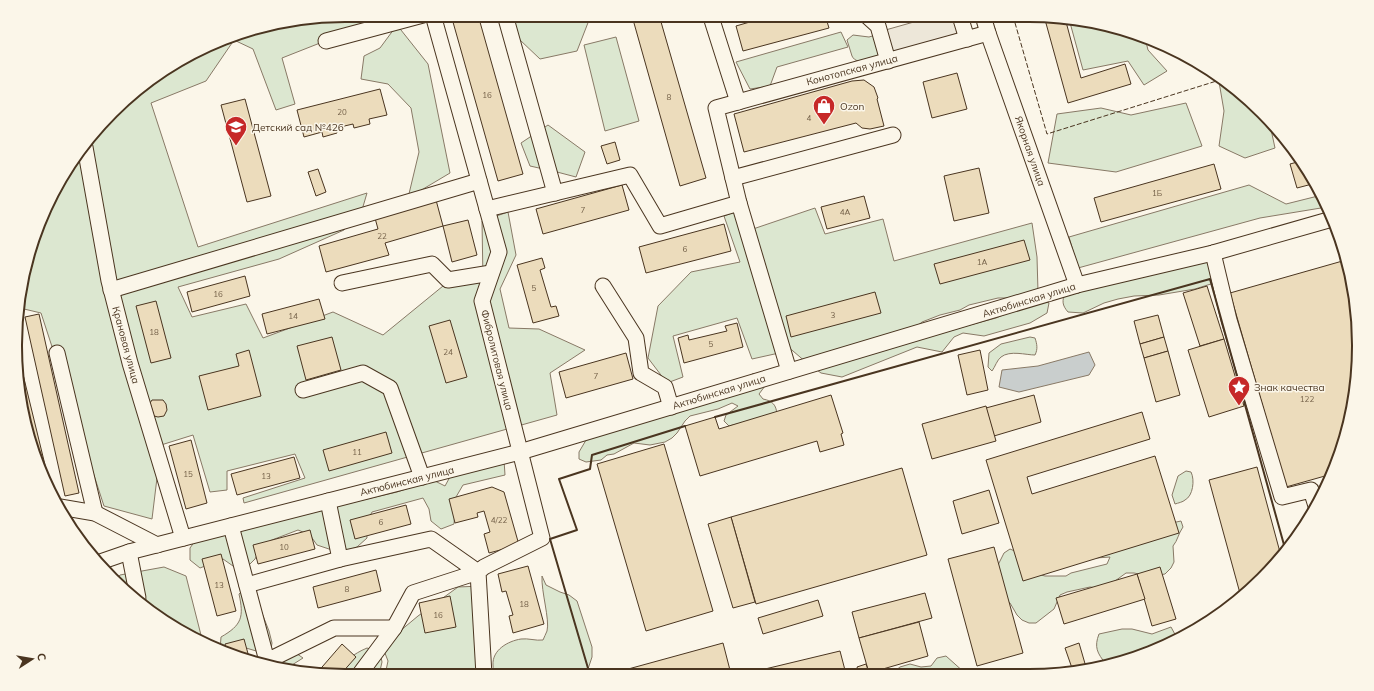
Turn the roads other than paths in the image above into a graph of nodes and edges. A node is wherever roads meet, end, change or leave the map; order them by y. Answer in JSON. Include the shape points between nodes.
{"nodes":[{"id":1,"x":397,"y":22,"type":"edge"},
{"id":2,"x":435,"y":22,"type":"edge"},
{"id":3,"x":507,"y":22,"type":"edge"},
{"id":4,"x":713,"y":22,"type":"edge"},
{"id":5,"x":874,"y":22,"type":"edge"},
{"id":6,"x":962,"y":22,"type":"edge"},
{"id":7,"x":985,"y":22,"type":"edge"},
{"id":8,"x":988,"y":33,"type":"junction"},
{"id":9,"x":967,"y":39,"type":"junction"},
{"id":10,"x":326,"y":41,"type":"dead end"},
{"id":11,"x":888,"y":60,"type":"junction"},
{"id":12,"x":738,"y":102,"type":"junction"},
{"id":13,"x":893,"y":135,"type":"dead end"},
{"id":14,"x":86,"y":153,"type":"edge"},
{"id":15,"x":733,"y":178,"type":"junction"},
{"id":16,"x":479,"y":181,"type":"junction"},
{"id":17,"x":555,"y":193,"type":"junction"},
{"id":18,"x":739,"y":203,"type":"junction"},
{"id":19,"x":487,"y":209,"type":"junction"},
{"id":20,"x":1326,"y":221,"type":"edge"},
{"id":21,"x":1213,"y":253,"type":"junction"},
{"id":22,"x":491,"y":273,"type":"junction"},
{"id":23,"x":342,"y":283,"type":"dead end"},
{"id":24,"x":1077,"y":285,"type":"junction"},
{"id":25,"x":603,"y":286,"type":"dead end"},
{"id":26,"x":111,"y":290,"type":"junction"},
{"id":27,"x":57,"y":353,"type":"dead end"},
{"id":28,"x":790,"y":371,"type":"junction"},
{"id":29,"x":303,"y":390,"type":"dead end"},
{"id":30,"x":670,"y":407,"type":"junction"},
{"id":31,"x":520,"y":452,"type":"junction"},
{"id":32,"x":422,"y":477,"type":"junction"},
{"id":33,"x":1314,"y":499,"type":"edge"},
{"id":34,"x":328,"y":501,"type":"junction"},
{"id":35,"x":66,"y":508,"type":"edge"},
{"id":36,"x":95,"y":513,"type":"junction"},
{"id":37,"x":231,"y":526,"type":"junction"},
{"id":38,"x":183,"y":538,"type":"junction"},
{"id":39,"x":157,"y":545,"type":"junction"},
{"id":40,"x":129,"y":552,"type":"junction"},
{"id":41,"x":340,"y":559,"type":"junction"},
{"id":42,"x":104,"y":561,"type":"edge"},
{"id":43,"x":478,"y":572,"type":"junction"},
{"id":44,"x":247,"y":585,"type":"junction"},
{"id":45,"x":137,"y":593,"type":"edge"},
{"id":46,"x":394,"y":628,"type":"junction"},
{"id":47,"x":267,"y":659,"type":"edge"},
{"id":48,"x":269,"y":660,"type":"edge"},
{"id":49,"x":363,"y":669,"type":"edge"},
{"id":50,"x":484,"y":669,"type":"edge"}],
"edges":[{"from":1,"to":10,"type":"street"},
{"from":2,"to":16,"type":"street","name":"Фибролитовая улица"},
{"from":3,"to":17,"type":"street"},
{"from":4,"to":12,"type":"street"},
{"from":5,"to":11,"type":"street","via":[[878,26]]},
{"from":6,"to":9,"type":"street"},
{"from":7,"to":8,"type":"street","name":"Якорная улица"},
{"from":8,"to":9,"type":"street","name":"Конотопская улица"},
{"from":8,"to":24,"type":"street","name":"Якорная улица"},
{"from":9,"to":11,"type":"street","name":"Конотопская улица"},
{"from":11,"to":12,"type":"street","name":"Конотопская улица"},
{"from":12,"to":15,"type":"street","name":"Конотопская улица","via":[[716,108]]},
{"from":13,"to":15,"type":"street"},
{"from":14,"to":26,"type":"street","name":"Крановая улица"},
{"from":15,"to":18,"type":"street"},
{"from":16,"to":19,"type":"street","name":"Фибролитовая улица"},
{"from":16,"to":26,"type":"street"},
{"from":17,"to":18,"type":"street","via":[[630,175],[660,226]]},
{"from":17,"to":19,"type":"street"},
{"from":18,"to":28,"type":"street"},
{"from":19,"to":22,"type":"street","name":"Фибролитовая улица","via":[[499,252]]},
{"from":20,"to":21,"type":"street","name":"Актюбинская улица"},
{"from":21,"to":24,"type":"street","name":"Актюбинская улица"},
{"from":21,"to":33,"type":"street","via":[[1229,320],[1282,497],[1311,490]]},
{"from":22,"to":23,"type":"street","via":[[448,280],[432,264]]},
{"from":22,"to":31,"type":"street","name":"Фибролитовая улица","via":[[482,301]]},
{"from":24,"to":28,"type":"street","name":"Актюбинская улица"},
{"from":25,"to":30,"type":"street","via":[[636,338],[641,373],[665,387]]},
{"from":26,"to":38,"type":"street","name":"Крановая улица","via":[[130,364]]},
{"from":27,"to":36,"type":"street"},
{"from":28,"to":30,"type":"street","name":"Актюбинская улица"},
{"from":29,"to":32,"type":"street","via":[[363,373],[390,388]]},
{"from":30,"to":31,"type":"street","name":"Актюбинская улица"},
{"from":31,"to":32,"type":"street","name":"Актюбинская улица"},
{"from":31,"to":43,"type":"street","name":"Фибролитовая улица","via":[[542,538]]},
{"from":32,"to":34,"type":"street","name":"Актюбинская улица"},
{"from":34,"to":37,"type":"street","name":"Актюбинская улица"},
{"from":34,"to":41,"type":"street"},
{"from":35,"to":36,"type":"street"},
{"from":36,"to":39,"type":"street"},
{"from":37,"to":38,"type":"street","name":"Актюбинская улица"},
{"from":37,"to":44,"type":"street"},
{"from":38,"to":39,"type":"street","name":"Актюбинская улица"},
{"from":39,"to":40,"type":"street","name":"Актюбинская улица"},
{"from":40,"to":42,"type":"street","name":"Актюбинская улица"},
{"from":40,"to":45,"type":"street"},
{"from":41,"to":43,"type":"street","via":[[430,539]]},
{"from":41,"to":44,"type":"street"},
{"from":43,"to":46,"type":"street","via":[[413,592]]},
{"from":43,"to":50,"type":"street"},
{"from":44,"to":47,"type":"street"},
{"from":46,"to":48,"type":"street","via":[[334,628]]},
{"from":46,"to":49,"type":"street"}]}
